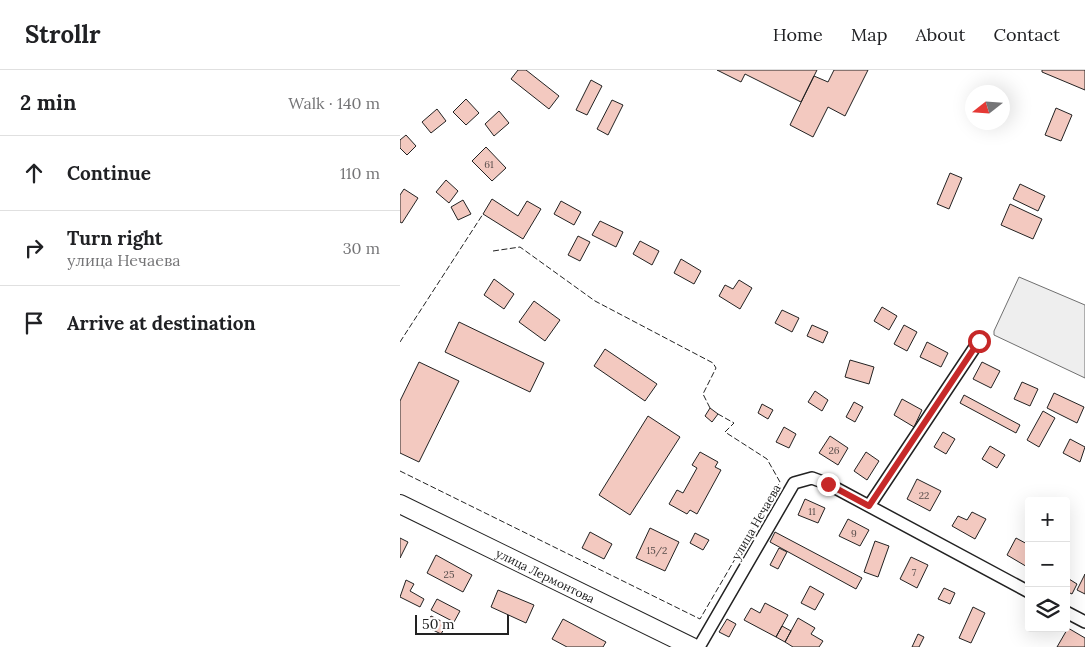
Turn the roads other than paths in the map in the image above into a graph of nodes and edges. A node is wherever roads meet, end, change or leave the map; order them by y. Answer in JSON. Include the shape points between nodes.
{"nodes":[{"id":1,"x":979,"y":341,"type":"dead end"},
{"id":2,"x":400,"y":504,"type":"edge"},
{"id":3,"x":869,"y":506,"type":"junction"},
{"id":4,"x":1025,"y":590,"type":"edge"},
{"id":5,"x":1070,"y":614,"type":"edge"},
{"id":6,"x":1085,"y":622,"type":"edge"},
{"id":7,"x":692,"y":647,"type":"edge"},
{"id":8,"x":699,"y":647,"type":"edge"}],
"edges":[{"from":1,"to":3,"type":"street"},
{"from":2,"to":7,"type":"main road","name":"улица Лермонтова"},
{"from":3,"to":4,"type":"street","name":"улица Нечаева"},
{"from":3,"to":8,"type":"street","name":"улица Нечаева","via":[[812,478],[794,483]]},
{"from":5,"to":6,"type":"street"}]}
